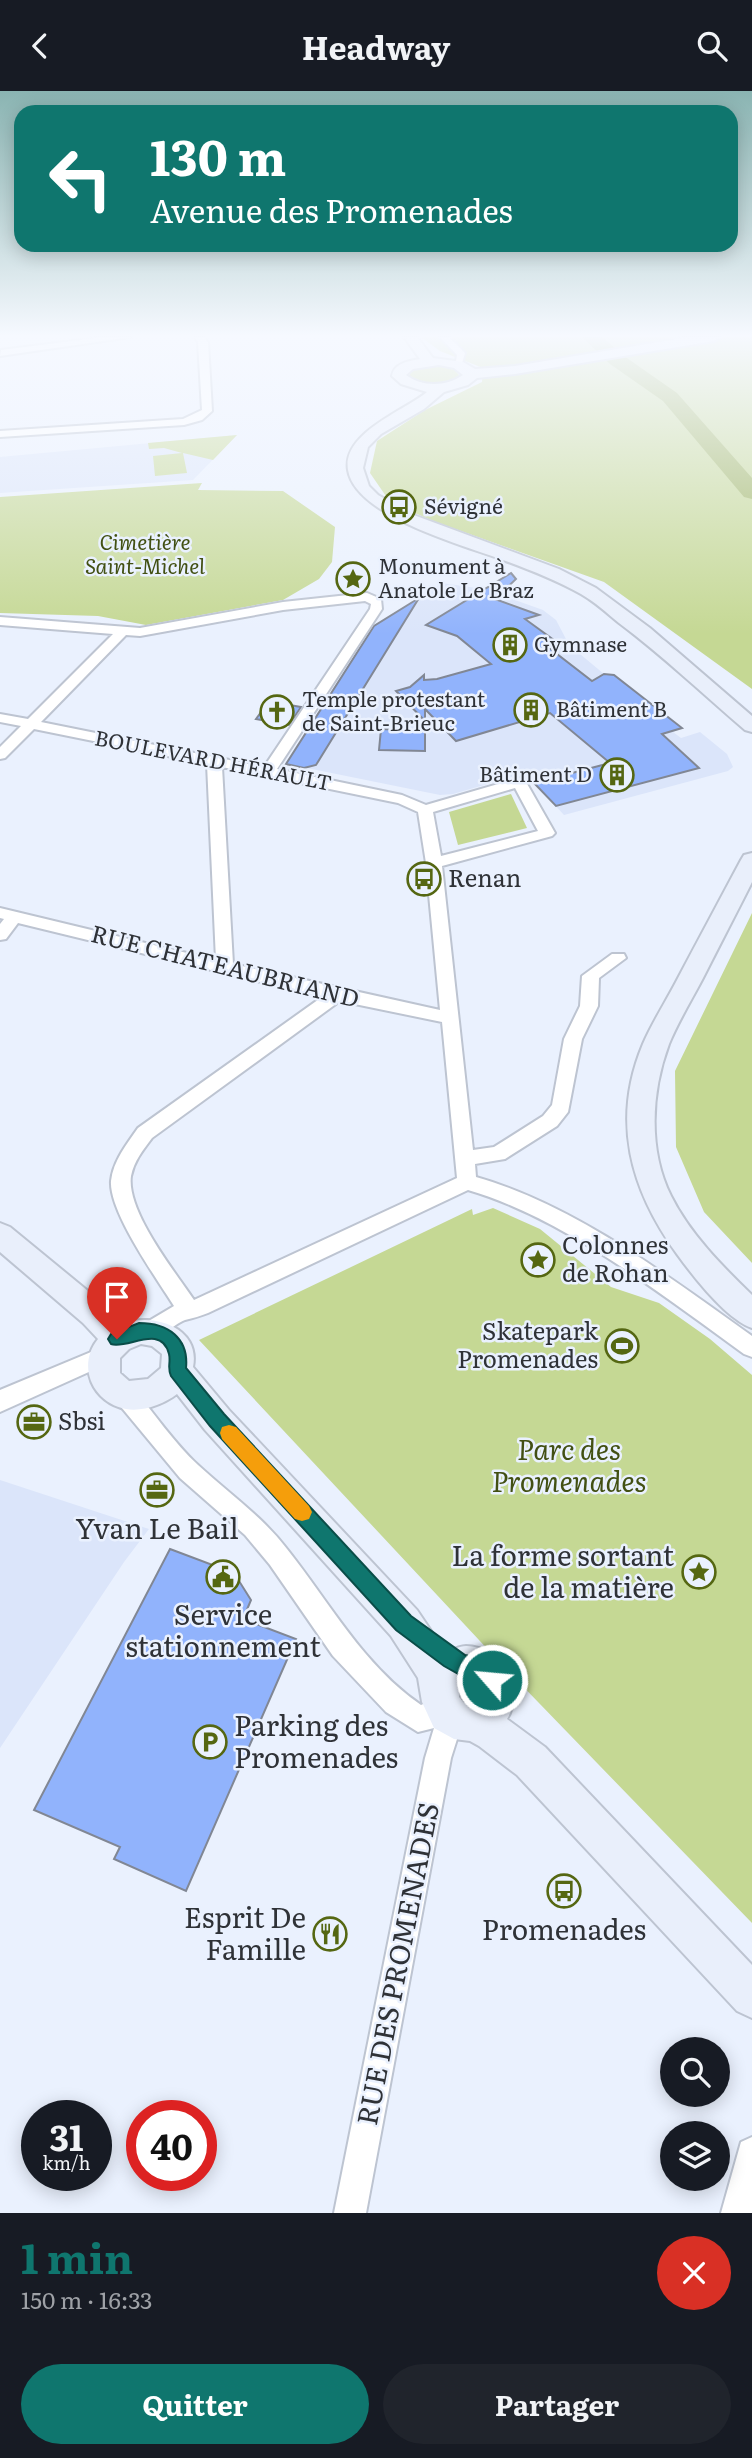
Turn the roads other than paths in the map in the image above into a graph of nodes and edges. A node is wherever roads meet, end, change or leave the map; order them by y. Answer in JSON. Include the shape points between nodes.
{"nodes":[{"id":1,"x":372,"y":436,"type":"edge"},
{"id":2,"x":0,"y":621,"type":"edge"},
{"id":3,"x":124,"y":630,"type":"junction"},
{"id":4,"x":0,"y":718,"type":"edge"},
{"id":5,"x":31,"y":724,"type":"junction"},
{"id":6,"x":752,"y":726,"type":"edge"},
{"id":7,"x":0,"y":755,"type":"edge"},
{"id":8,"x":214,"y":761,"type":"junction"},
{"id":9,"x":268,"y":772,"type":"junction"},
{"id":10,"x":425,"y":810,"type":"junction"},
{"id":11,"x":752,"y":860,"type":"edge"},
{"id":12,"x":434,"y":863,"type":"junction"},
{"id":13,"x":8,"y":914,"type":"edge"},
{"id":14,"x":0,"y":935,"type":"edge"},
{"id":15,"x":618,"y":958,"type":"dead end"},
{"id":16,"x":225,"y":966,"type":"junction"},
{"id":17,"x":337,"y":995,"type":"junction"},
{"id":18,"x":450,"y":1018,"type":"junction"},
{"id":19,"x":644,"y":1148,"type":"junction"},
{"id":20,"x":463,"y":1158,"type":"junction"},
{"id":21,"x":467,"y":1182,"type":"junction"},
{"id":22,"x":0,"y":1235,"type":"edge"},
{"id":23,"x":752,"y":1301,"type":"edge"},
{"id":24,"x":189,"y":1311,"type":"junction"},
{"id":25,"x":752,"y":1315,"type":"edge"},
{"id":26,"x":752,"y":1348,"type":"edge"},
{"id":27,"x":166,"y":1359,"type":"junction"},
{"id":28,"x":112,"y":1367,"type":"junction"},
{"id":29,"x":0,"y":1402,"type":"edge"},
{"id":30,"x":461,"y":1700,"type":"junction"},
{"id":31,"x":752,"y":1996,"type":"edge"},
{"id":32,"x":752,"y":2153,"type":"edge"},
{"id":33,"x":350,"y":2213,"type":"edge"},
{"id":34,"x":737,"y":2213,"type":"edge"}],
"edges":[{"from":1,"to":6,"type":"main road","via":[[357,453],[355,468],[362,488],[372,498],[405,517],[553,573],[590,592]]},
{"from":2,"to":3,"type":"street"},
{"from":3,"to":5,"type":"street"},
{"from":3,"to":9,"type":"street","via":[[140,632],[283,606],[372,600],[371,616]]},
{"from":4,"to":5,"type":"street","name":"BOULEVARD HÉRAULT"},
{"from":5,"to":7,"type":"street"},
{"from":5,"to":8,"type":"street","name":"BOULEVARD HÉRAULT"},
{"from":8,"to":9,"type":"street","name":"BOULEVARD HÉRAULT"},
{"from":8,"to":16,"type":"street"},
{"from":9,"to":10,"type":"street","name":"BOULEVARD HÉRAULT","via":[[402,799]]},
{"from":10,"to":12,"type":"street"},
{"from":10,"to":12,"type":"street","via":[[519,782],[547,833]]},
{"from":11,"to":19,"type":"main road","via":[[656,1044],[646,1071],[640,1119]]},
{"from":12,"to":18,"type":"street"},
{"from":13,"to":14,"type":"street"},
{"from":13,"to":16,"type":"street","name":"RUE CHATEAUBRIAND"},
{"from":15,"to":20,"type":"street","via":[[592,976],[589,1006],[573,1039],[561,1107],[550,1121],[498,1154]]},
{"from":16,"to":17,"type":"street","name":"RUE CHATEAUBRIAND"},
{"from":17,"to":18,"type":"street","name":"RUE CHATEAUBRIAND"},
{"from":17,"to":24,"type":"street","via":[[145,1133],[127,1158],[121,1185],[127,1209]]},
{"from":18,"to":20,"type":"street"},
{"from":19,"to":23,"type":"main road","via":[[682,1225],[702,1252]]},
{"from":19,"to":25,"type":"main road","via":[[646,1173],[673,1229]]},
{"from":20,"to":21,"type":"street"},
{"from":21,"to":24,"type":"street"},
{"from":21,"to":26,"type":"street","via":[[505,1193],[550,1215],[657,1280]]},
{"from":22,"to":28,"type":"main road","via":[[94,1314]]},
{"from":24,"to":27,"type":"street"},
{"from":27,"to":28,"type":"main road","via":[[139,1331]]},
{"from":27,"to":28,"type":"main road","via":[[144,1395]]},
{"from":27,"to":30,"type":"main road","via":[[404,1623]]},
{"from":28,"to":29,"type":"street","via":[[79,1378],[38,1383]]},
{"from":28,"to":30,"type":"street","via":[[188,1471],[253,1527],[342,1647],[395,1703],[418,1719]]},
{"from":30,"to":31,"type":"main road","via":[[531,1761]]},
{"from":30,"to":33,"type":"street","name":"RUE DES PROMENADES","via":[[438,1758]]},
{"from":32,"to":34,"type":"street"}]}
